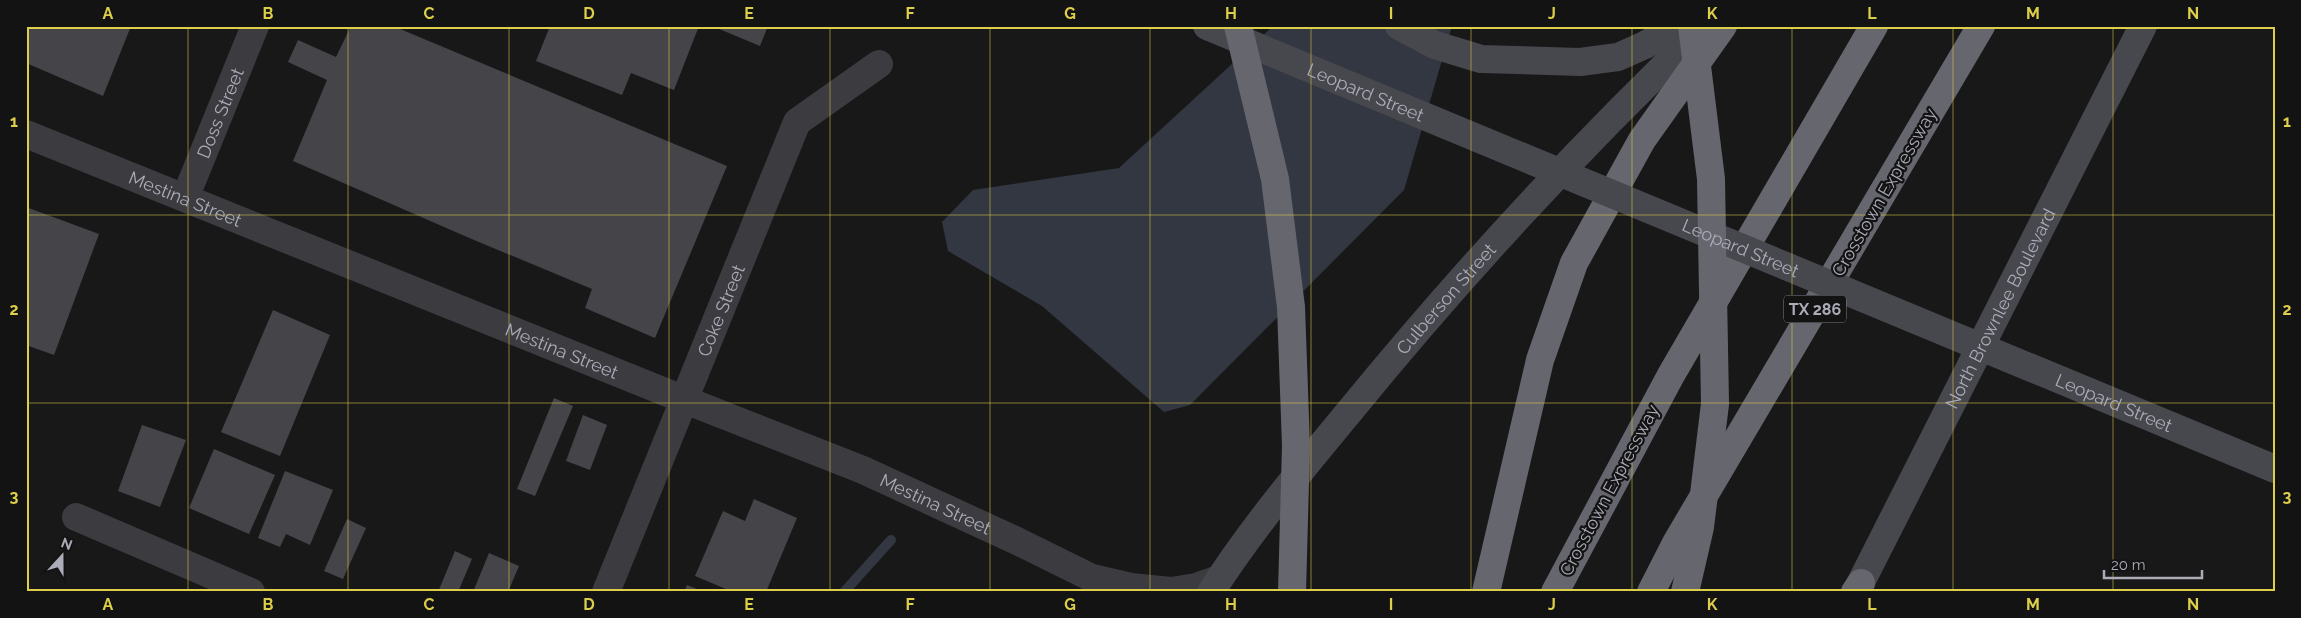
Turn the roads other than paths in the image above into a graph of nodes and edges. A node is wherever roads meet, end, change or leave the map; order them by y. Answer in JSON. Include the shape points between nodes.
{"nodes":[{"id":1,"x":255,"y":26,"type":"edge"},
{"id":2,"x":1207,"y":26,"type":"edge"},
{"id":3,"x":1238,"y":26,"type":"edge"},
{"id":4,"x":1399,"y":26,"type":"edge"},
{"id":5,"x":1678,"y":26,"type":"edge"},
{"id":6,"x":1692,"y":26,"type":"edge"},
{"id":7,"x":1706,"y":26,"type":"edge"},
{"id":8,"x":1723,"y":26,"type":"edge"},
{"id":9,"x":1874,"y":26,"type":"edge"},
{"id":10,"x":1981,"y":26,"type":"edge"},
{"id":11,"x":2143,"y":32,"type":"edge"},
{"id":12,"x":878,"y":64,"type":"dead end"},
{"id":13,"x":26,"y":134,"type":"edge"},
{"id":14,"x":185,"y":198,"type":"junction"},
{"id":15,"x":685,"y":400,"type":"junction"},
{"id":16,"x":2275,"y":469,"type":"edge"},
{"id":17,"x":76,"y":517,"type":"dead end"},
{"id":18,"x":1096,"y":585,"type":"edge"},
{"id":19,"x":1215,"y":585,"type":"edge"},
{"id":20,"x":1857,"y":589,"type":"edge"},
{"id":21,"x":250,"y":592,"type":"edge"},
{"id":22,"x":606,"y":592,"type":"edge"},
{"id":23,"x":1292,"y":592,"type":"edge"},
{"id":24,"x":1486,"y":592,"type":"edge"},
{"id":25,"x":1555,"y":592,"type":"edge"},
{"id":26,"x":1651,"y":592,"type":"edge"},
{"id":27,"x":1685,"y":592,"type":"edge"}],
"edges":[{"from":1,"to":14,"type":"street","name":"Doss Street"},
{"from":2,"to":16,"type":"main road","name":"Leopard Street","bridge":true},
{"from":3,"to":23,"type":"highway","bridge":true,"via":[[1275,179],[1291,307],[1296,446]]},
{"from":4,"to":5,"type":"main road","via":[[1435,45],[1481,59],[1580,62],[1618,57]]},
{"from":6,"to":27,"type":"highway","bridge":true,"via":[[1711,179],[1715,404],[1700,527]]},
{"from":7,"to":19,"type":"main road","name":"Culberson Street","via":[[1547,186],[1393,358],[1264,516]]},
{"from":8,"to":24,"type":"highway","via":[[1642,140],[1574,263],[1540,360]]},
{"from":9,"to":25,"type":"highway","name":"Crosstown Expressway","via":[[1671,374]]},
{"from":10,"to":26,"type":"highway","name":"Crosstown Expressway","number":"TX 286","via":[[1676,543]]},
{"from":11,"to":20,"type":"main road","name":"North Brownlee Boulevard"},
{"from":12,"to":15,"type":"street","name":"Coke Street","via":[[796,122]]},
{"from":13,"to":14,"type":"street","name":"Mestina Street"},
{"from":14,"to":15,"type":"street","name":"Mestina Street"},
{"from":15,"to":18,"type":"street","name":"Mestina Street","via":[[863,470],[1017,541]]},
{"from":15,"to":22,"type":"street","name":"Coke Street"},
{"from":17,"to":21,"type":"street"},
{"from":18,"to":19,"type":"street","name":"Mestina Street","via":[[1171,591]]}]}
